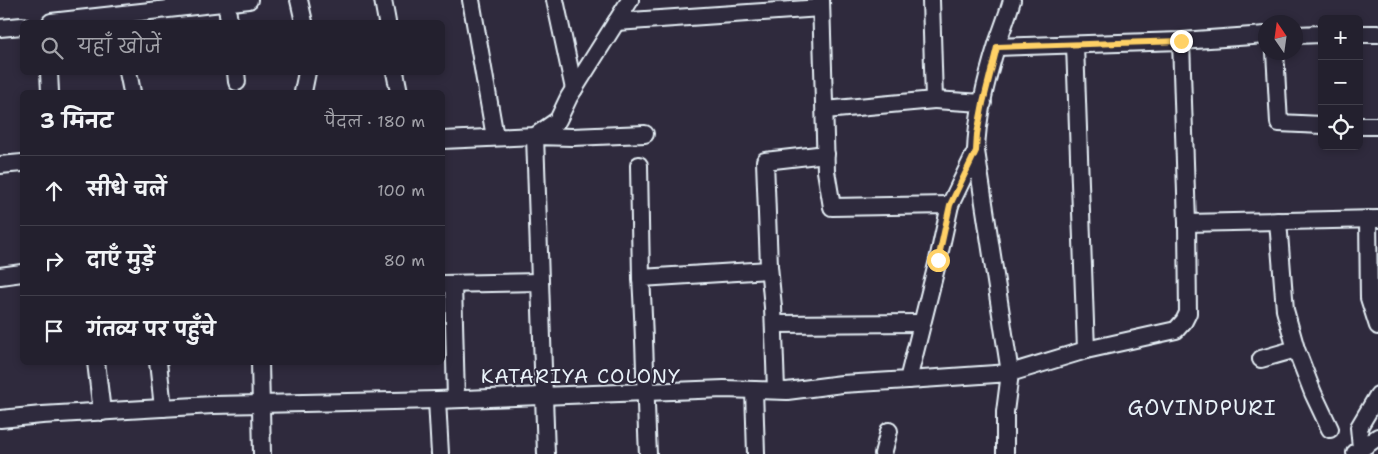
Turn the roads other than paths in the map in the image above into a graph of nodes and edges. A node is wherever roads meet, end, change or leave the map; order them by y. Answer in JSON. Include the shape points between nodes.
{"nodes":[{"id":1,"x":249,"y":0,"type":"edge"},
{"id":2,"x":299,"y":0,"type":"edge"},
{"id":3,"x":383,"y":0,"type":"edge"},
{"id":4,"x":470,"y":0,"type":"edge"},
{"id":5,"x":555,"y":0,"type":"edge"},
{"id":6,"x":630,"y":0,"type":"edge"},
{"id":7,"x":931,"y":0,"type":"edge"},
{"id":8,"x":226,"y":1,"type":"edge"},
{"id":9,"x":821,"y":4,"type":"edge"},
{"id":10,"x":1008,"y":4,"type":"edge"},
{"id":11,"x":119,"y":12,"type":"edge"},
{"id":12,"x":65,"y":20,"type":"edge"},
{"id":13,"x":229,"y":20,"type":"edge"},
{"id":14,"x":304,"y":20,"type":"edge"},
{"id":15,"x":387,"y":20,"type":"edge"},
{"id":16,"x":616,"y":22,"type":"junction"},
{"id":17,"x":20,"y":26,"type":"edge"},
{"id":18,"x":0,"y":28,"type":"edge"},
{"id":19,"x":1318,"y":34,"type":"edge"},
{"id":20,"x":1363,"y":34,"type":"edge"},
{"id":21,"x":1378,"y":34,"type":"edge"},
{"id":22,"x":1303,"y":35,"type":"edge"},
{"id":23,"x":1258,"y":36,"type":"edge"},
{"id":24,"x":1181,"y":41,"type":"junction"},
{"id":25,"x":1075,"y":44,"type":"junction"},
{"id":26,"x":997,"y":47,"type":"junction"},
{"id":27,"x":1276,"y":60,"type":"edge"},
{"id":28,"x":49,"y":75,"type":"edge"},
{"id":29,"x":129,"y":75,"type":"edge"},
{"id":30,"x":306,"y":75,"type":"edge"},
{"id":31,"x":396,"y":75,"type":"edge"},
{"id":32,"x":574,"y":89,"type":"junction"},
{"id":33,"x":50,"y":90,"type":"edge"},
{"id":34,"x":132,"y":90,"type":"edge"},
{"id":35,"x":303,"y":90,"type":"edge"},
{"id":36,"x":399,"y":90,"type":"edge"},
{"id":37,"x":934,"y":100,"type":"junction"},
{"id":38,"x":983,"y":103,"type":"junction"},
{"id":39,"x":825,"y":110,"type":"junction"},
{"id":40,"x":1318,"y":125,"type":"edge"},
{"id":41,"x":1363,"y":126,"type":"edge"},
{"id":42,"x":1378,"y":126,"type":"edge"},
{"id":43,"x":645,"y":134,"type":"dead end"},
{"id":44,"x":535,"y":136,"type":"junction"},
{"id":45,"x":495,"y":138,"type":"junction"},
{"id":46,"x":445,"y":140,"type":"edge"},
{"id":47,"x":976,"y":151,"type":"junction"},
{"id":48,"x":826,"y":154,"type":"junction"},
{"id":49,"x":20,"y":163,"type":"edge"},
{"id":50,"x":0,"y":165,"type":"edge"},
{"id":51,"x":639,"y":165,"type":"dead end"},
{"id":52,"x":950,"y":205,"type":"junction"},
{"id":53,"x":1373,"y":219,"type":"edge"},
{"id":54,"x":1278,"y":221,"type":"junction"},
{"id":55,"x":1187,"y":223,"type":"junction"},
{"id":56,"x":769,"y":270,"type":"junction"},
{"id":57,"x":20,"y":273,"type":"edge"},
{"id":58,"x":0,"y":276,"type":"edge"},
{"id":59,"x":641,"y":278,"type":"junction"},
{"id":60,"x":540,"y":282,"type":"junction"},
{"id":61,"x":448,"y":284,"type":"edge"},
{"id":62,"x":922,"y":322,"type":"junction"},
{"id":63,"x":774,"y":324,"type":"junction"},
{"id":64,"x":1378,"y":326,"type":"edge"},
{"id":65,"x":1296,"y":349,"type":"junction"},
{"id":66,"x":1086,"y":350,"type":"junction"},
{"id":67,"x":1261,"y":359,"type":"dead end"},
{"id":68,"x":96,"y":365,"type":"edge"},
{"id":69,"x":158,"y":365,"type":"edge"},
{"id":70,"x":260,"y":365,"type":"edge"},
{"id":71,"x":1010,"y":373,"type":"junction"},
{"id":72,"x":908,"y":380,"type":"junction"},
{"id":73,"x":754,"y":390,"type":"junction"},
{"id":74,"x":776,"y":390,"type":"junction"},
{"id":75,"x":645,"y":392,"type":"junction"},
{"id":76,"x":544,"y":395,"type":"junction"},
{"id":77,"x":1378,"y":395,"type":"edge"},
{"id":78,"x":456,"y":399,"type":"junction"},
{"id":79,"x":437,"y":400,"type":"junction"},
{"id":80,"x":260,"y":404,"type":"junction"},
{"id":81,"x":163,"y":408,"type":"junction"},
{"id":82,"x":102,"y":412,"type":"junction"},
{"id":83,"x":0,"y":419,"type":"edge"},
{"id":84,"x":1360,"y":428,"type":"junction"},
{"id":85,"x":1330,"y":429,"type":"dead end"},
{"id":86,"x":889,"y":431,"type":"dead end"},
{"id":87,"x":1378,"y":433,"type":"edge"},
{"id":88,"x":1378,"y":437,"type":"edge"},
{"id":89,"x":1357,"y":451,"type":"edge"},
{"id":90,"x":262,"y":454,"type":"edge"},
{"id":91,"x":440,"y":454,"type":"edge"},
{"id":92,"x":546,"y":454,"type":"edge"},
{"id":93,"x":648,"y":454,"type":"edge"},
{"id":94,"x":756,"y":454,"type":"edge"},
{"id":95,"x":883,"y":454,"type":"edge"},
{"id":96,"x":1005,"y":454,"type":"edge"}],
"edges":[{"from":1,"to":8,"type":"street"},
{"from":2,"to":14,"type":"street"},
{"from":3,"to":15,"type":"street"},
{"from":4,"to":45,"type":"street"},
{"from":5,"to":32,"type":"street"},
{"from":6,"to":16,"type":"street"},
{"from":7,"to":37,"type":"street"},
{"from":8,"to":11,"type":"street"},
{"from":8,"to":13,"type":"street"},
{"from":9,"to":16,"type":"street"},
{"from":9,"to":39,"type":"street"},
{"from":10,"to":26,"type":"street"},
{"from":11,"to":12,"type":"street"},
{"from":16,"to":32,"type":"street"},
{"from":17,"to":18,"type":"street"},
{"from":19,"to":22,"type":"street"},
{"from":20,"to":21,"type":"street"},
{"from":23,"to":24,"type":"street"},
{"from":24,"to":25,"type":"street"},
{"from":24,"to":55,"type":"street"},
{"from":25,"to":26,"type":"street"},
{"from":25,"to":66,"type":"street"},
{"from":26,"to":38,"type":"street"},
{"from":27,"to":40,"type":"street","via":[[1279,123]]},
{"from":28,"to":33,"type":"street"},
{"from":29,"to":34,"type":"street"},
{"from":30,"to":35,"type":"street"},
{"from":31,"to":36,"type":"street"},
{"from":32,"to":44,"type":"street","via":[[558,120]]},
{"from":37,"to":38,"type":"street"},
{"from":37,"to":39,"type":"street"},
{"from":38,"to":47,"type":"street"},
{"from":39,"to":48,"type":"street"},
{"from":41,"to":42,"type":"street"},
{"from":43,"to":44,"type":"street"},
{"from":44,"to":45,"type":"street"},
{"from":44,"to":60,"type":"street"},
{"from":45,"to":46,"type":"street"},
{"from":47,"to":52,"type":"street"},
{"from":47,"to":71,"type":"street"},
{"from":48,"to":52,"type":"street","via":[[832,207]]},
{"from":48,"to":56,"type":"street","via":[[765,161]]},
{"from":49,"to":50,"type":"street"},
{"from":51,"to":59,"type":"street"},
{"from":52,"to":62,"type":"street"},
{"from":53,"to":54,"type":"street"},
{"from":53,"to":64,"type":"street","via":[[1369,298]]},
{"from":54,"to":55,"type":"street"},
{"from":54,"to":65,"type":"street","via":[[1284,310]]},
{"from":55,"to":66,"type":"street","via":[[1188,313],[1184,321],[1176,330]]},
{"from":56,"to":59,"type":"street"},
{"from":56,"to":63,"type":"street"},
{"from":57,"to":58,"type":"street"},
{"from":59,"to":75,"type":"street"},
{"from":60,"to":61,"type":"street"},
{"from":60,"to":76,"type":"street"},
{"from":61,"to":78,"type":"street"},
{"from":62,"to":63,"type":"street"},
{"from":62,"to":72,"type":"street"},
{"from":63,"to":74,"type":"street"},
{"from":65,"to":67,"type":"street"},
{"from":65,"to":85,"type":"street"},
{"from":66,"to":71,"type":"street"},
{"from":68,"to":82,"type":"street"},
{"from":69,"to":81,"type":"street"},
{"from":70,"to":80,"type":"street"},
{"from":71,"to":72,"type":"street"},
{"from":71,"to":96,"type":"street","via":[[1005,412]]},
{"from":72,"to":74,"type":"street"},
{"from":73,"to":74,"type":"street"},
{"from":73,"to":75,"type":"street","via":[[724,388]]},
{"from":73,"to":94,"type":"street"},
{"from":75,"to":76,"type":"street"},
{"from":75,"to":93,"type":"street"},
{"from":76,"to":78,"type":"street"},
{"from":76,"to":92,"type":"street"},
{"from":77,"to":84,"type":"street"},
{"from":78,"to":79,"type":"street"},
{"from":79,"to":80,"type":"street"},
{"from":79,"to":91,"type":"street"},
{"from":80,"to":81,"type":"street"},
{"from":80,"to":90,"type":"street"},
{"from":81,"to":82,"type":"street"},
{"from":82,"to":83,"type":"street"},
{"from":84,"to":87,"type":"street"},
{"from":84,"to":89,"type":"street"},
{"from":86,"to":95,"type":"street"},
{"from":88,"to":89,"type":"street"}]}
